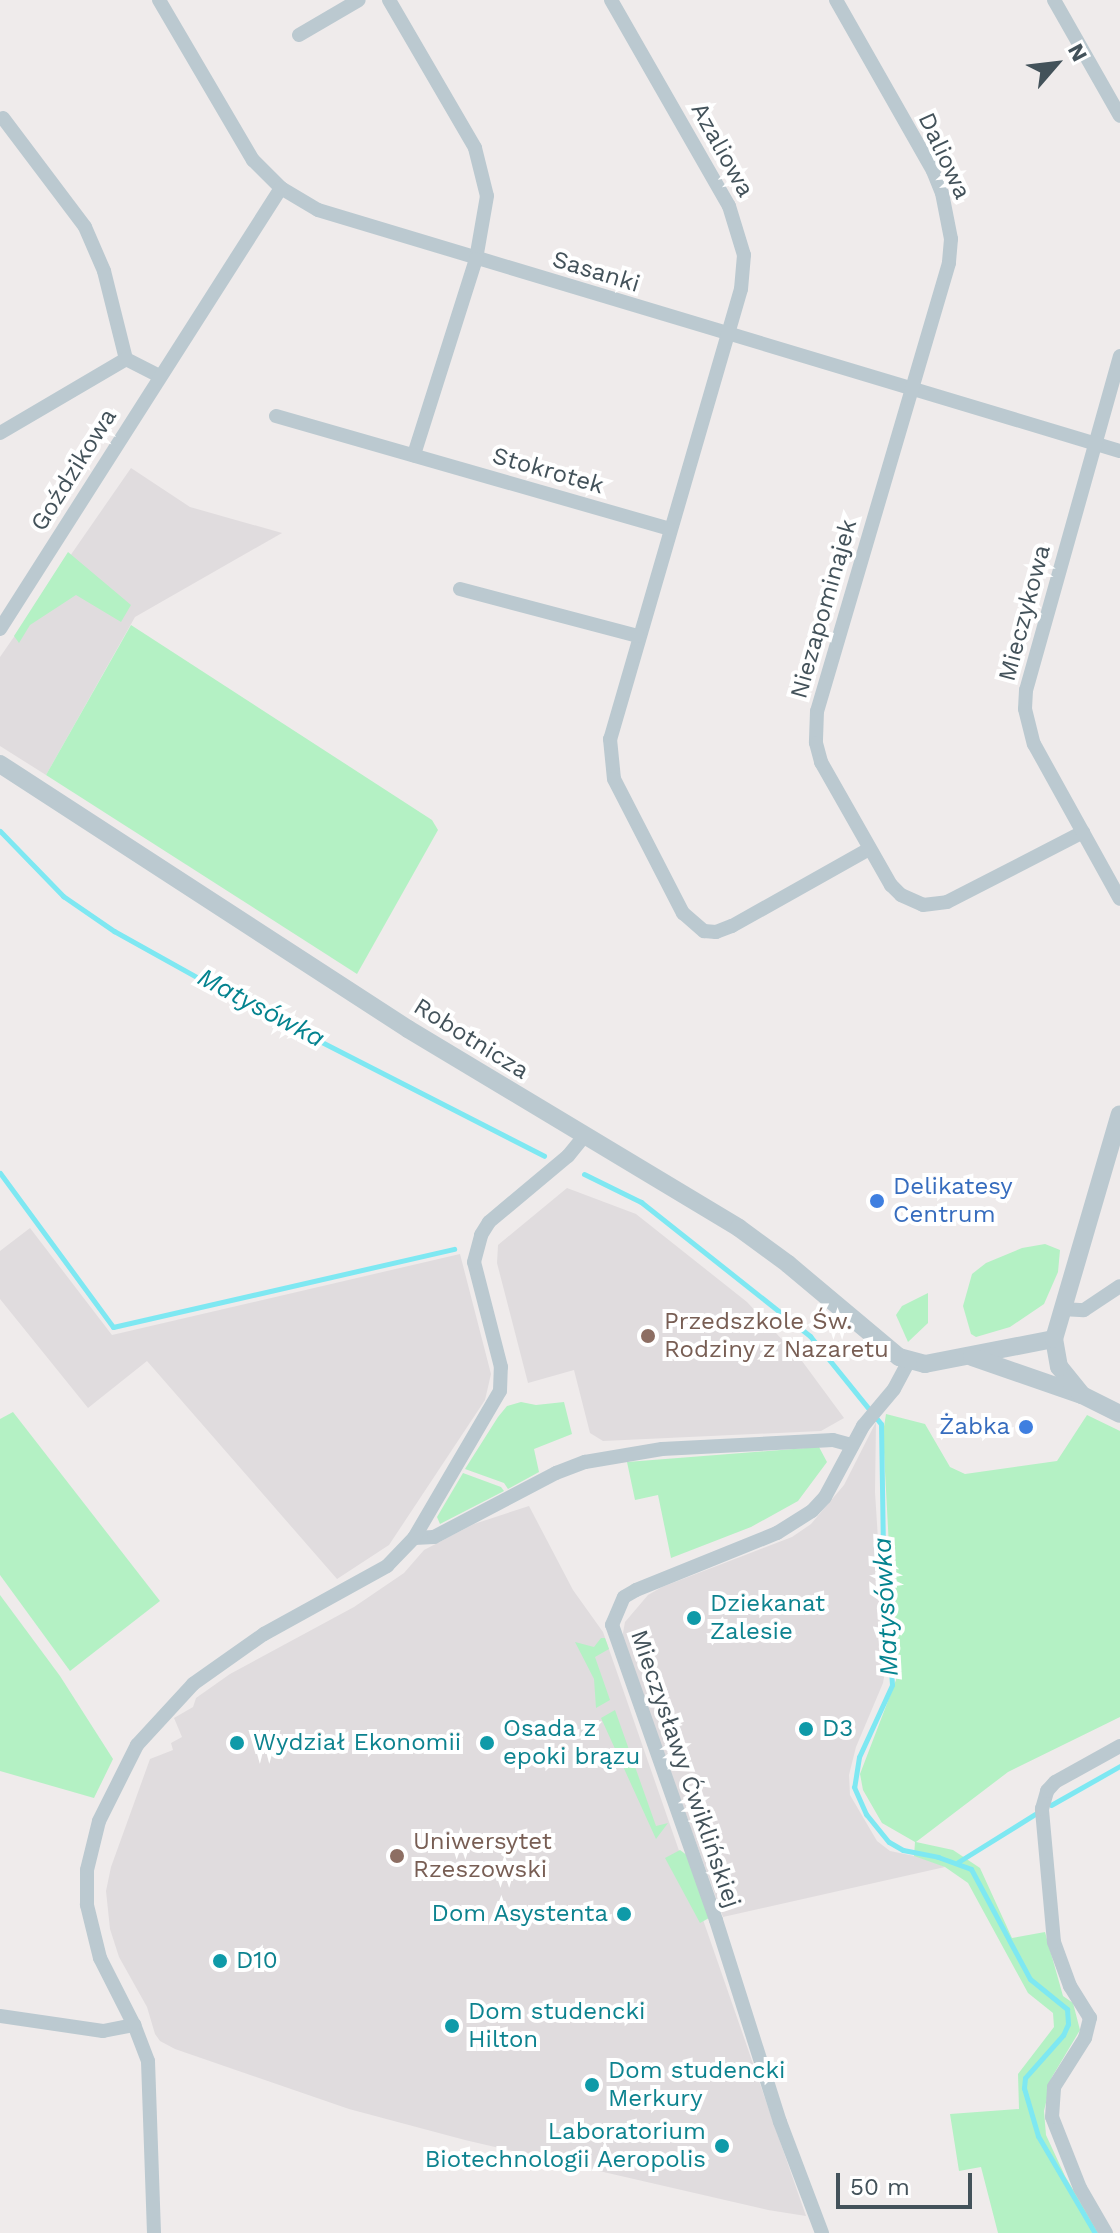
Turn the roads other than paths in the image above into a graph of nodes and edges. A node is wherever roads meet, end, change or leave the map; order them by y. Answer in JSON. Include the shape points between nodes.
{"nodes":[{"id":1,"x":159,"y":0,"type":"edge"},
{"id":2,"x":359,"y":0,"type":"edge"},
{"id":3,"x":389,"y":0,"type":"edge"},
{"id":4,"x":611,"y":0,"type":"edge"},
{"id":5,"x":1054,"y":0,"type":"edge"},
{"id":6,"x":841,"y":2,"type":"edge"},
{"id":7,"x":299,"y":35,"type":"dead end"},
{"id":8,"x":1120,"y":116,"type":"edge"},
{"id":9,"x":3,"y":118,"type":"dead end"},
{"id":10,"x":281,"y":188,"type":"junction"},
{"id":11,"x":476,"y":259,"type":"junction"},
{"id":12,"x":726,"y":334,"type":"junction"},
{"id":13,"x":1120,"y":356,"type":"edge"},
{"id":14,"x":126,"y":359,"type":"junction"},
{"id":15,"x":160,"y":376,"type":"junction"},
{"id":16,"x":910,"y":389,"type":"junction"},
{"id":17,"x":276,"y":416,"type":"dead end"},
{"id":18,"x":0,"y":433,"type":"edge"},
{"id":19,"x":1094,"y":443,"type":"junction"},
{"id":20,"x":1120,"y":451,"type":"edge"},
{"id":21,"x":414,"y":455,"type":"junction"},
{"id":22,"x":670,"y":529,"type":"junction"},
{"id":23,"x":460,"y":589,"type":"dead end"},
{"id":24,"x":0,"y":629,"type":"edge"},
{"id":25,"x":638,"y":636,"type":"junction"},
{"id":26,"x":0,"y":764,"type":"edge"},
{"id":27,"x":1083,"y":832,"type":"junction"},
{"id":28,"x":869,"y":849,"type":"junction"},
{"id":29,"x":1120,"y":899,"type":"edge"},
{"id":30,"x":1119,"y":1120,"type":"edge"},
{"id":31,"x":584,"y":1136,"type":"junction"},
{"id":32,"x":1120,"y":1286,"type":"edge"},
{"id":33,"x":1062,"y":1309,"type":"junction"},
{"id":34,"x":1054,"y":1339,"type":"junction"},
{"id":35,"x":965,"y":1356,"type":"junction"},
{"id":36,"x":909,"y":1361,"type":"junction"},
{"id":37,"x":1082,"y":1395,"type":"junction"},
{"id":38,"x":1120,"y":1414,"type":"edge"},
{"id":39,"x":852,"y":1445,"type":"junction"},
{"id":40,"x":414,"y":1538,"type":"junction"},
{"id":41,"x":1120,"y":1746,"type":"edge"},
{"id":42,"x":0,"y":2016,"type":"edge"},
{"id":43,"x":134,"y":2025,"type":"junction"},
{"id":44,"x":154,"y":2233,"type":"edge"},
{"id":45,"x":822,"y":2233,"type":"edge"},
{"id":46,"x":1106,"y":2233,"type":"edge"}],
"edges":[{"from":1,"to":10,"type":"street","name":"Sasanki","via":[[240,143]]},
{"from":2,"to":7,"type":"street"},
{"from":3,"to":11,"type":"street","via":[[481,164],[487,204]]},
{"from":4,"to":12,"type":"street","name":"Azaliowa","via":[[737,221],[744,272]]},
{"from":5,"to":8,"type":"street"},
{"from":6,"to":16,"type":"street","name":"Daliowa","via":[[933,171],[949,218],[949,263]]},
{"from":9,"to":14,"type":"street","via":[[85,227],[104,271]]},
{"from":10,"to":11,"type":"street","name":"Sasanki","via":[[318,210]]},
{"from":10,"to":15,"type":"street","name":"Goździkowa"},
{"from":11,"to":12,"type":"street","name":"Sasanki"},
{"from":11,"to":21,"type":"street"},
{"from":12,"to":16,"type":"street","name":"Sasanki"},
{"from":12,"to":22,"type":"street"},
{"from":13,"to":19,"type":"street","name":"Mieczykowa"},
{"from":14,"to":15,"type":"street"},
{"from":14,"to":18,"type":"street","name":"Goździkowa"},
{"from":15,"to":24,"type":"street","name":"Goździkowa"},
{"from":16,"to":19,"type":"street","name":"Sasanki"},
{"from":16,"to":28,"type":"street","name":"Niezapominajek","via":[[815,727],[821,762]]},
{"from":17,"to":21,"type":"street","name":"Stokrotek"},
{"from":19,"to":20,"type":"street","name":"Sasanki"},
{"from":19,"to":27,"type":"street","name":"Mieczykowa","via":[[1025,709],[1034,744]]},
{"from":21,"to":22,"type":"street","name":"Stokrotek"},
{"from":22,"to":25,"type":"street"},
{"from":23,"to":25,"type":"street"},
{"from":25,"to":28,"type":"street","via":[[610,739],[610,759],[625,804],[693,925],[716,932],[732,926]]},
{"from":26,"to":31,"type":"street","name":"Robotnicza","via":[[408,1029]]},
{"from":27,"to":28,"type":"street","via":[[933,906],[901,895]]},
{"from":27,"to":29,"type":"street","name":"Mieczykowa"},
{"from":30,"to":33,"type":"street"},
{"from":31,"to":36,"type":"street","name":"Robotnicza","via":[[760,1242],[889,1351]]},
{"from":31,"to":40,"type":"street","via":[[481,1235],[474,1262],[501,1367],[500,1391]]},
{"from":32,"to":33,"type":"street","via":[[1084,1310]]},
{"from":33,"to":34,"type":"street"},
{"from":34,"to":35,"type":"street"},
{"from":34,"to":37,"type":"street","via":[[1059,1367]]},
{"from":35,"to":36,"type":"street","via":[[925,1364]]},
{"from":35,"to":37,"type":"street"},
{"from":36,"to":39,"type":"street","name":"Mieczysławy Ćwiklińskiej"},
{"from":37,"to":38,"type":"street"},
{"from":39,"to":40,"type":"street","via":[[833,1440],[662,1449],[585,1462],[434,1537]]},
{"from":39,"to":45,"type":"street","name":"Mieczysławy Ćwiklińskiej","via":[[825,1497],[796,1523],[636,1590],[624,1597],[612,1625]]},
{"from":40,"to":43,"type":"street","via":[[387,1566],[208,1671],[171,1704],[128,1758],[99,1821],[87,1870],[87,1905],[100,1958]]},
{"from":41,"to":46,"type":"street","via":[[1055,1782],[1042,1809],[1054,1942],[1070,1986],[1090,2018],[1085,2038],[1054,2087],[1052,2117],[1080,2188]]},
{"from":42,"to":43,"type":"street","via":[[103,2031]]},
{"from":43,"to":44,"type":"street","via":[[149,2070]]}]}
